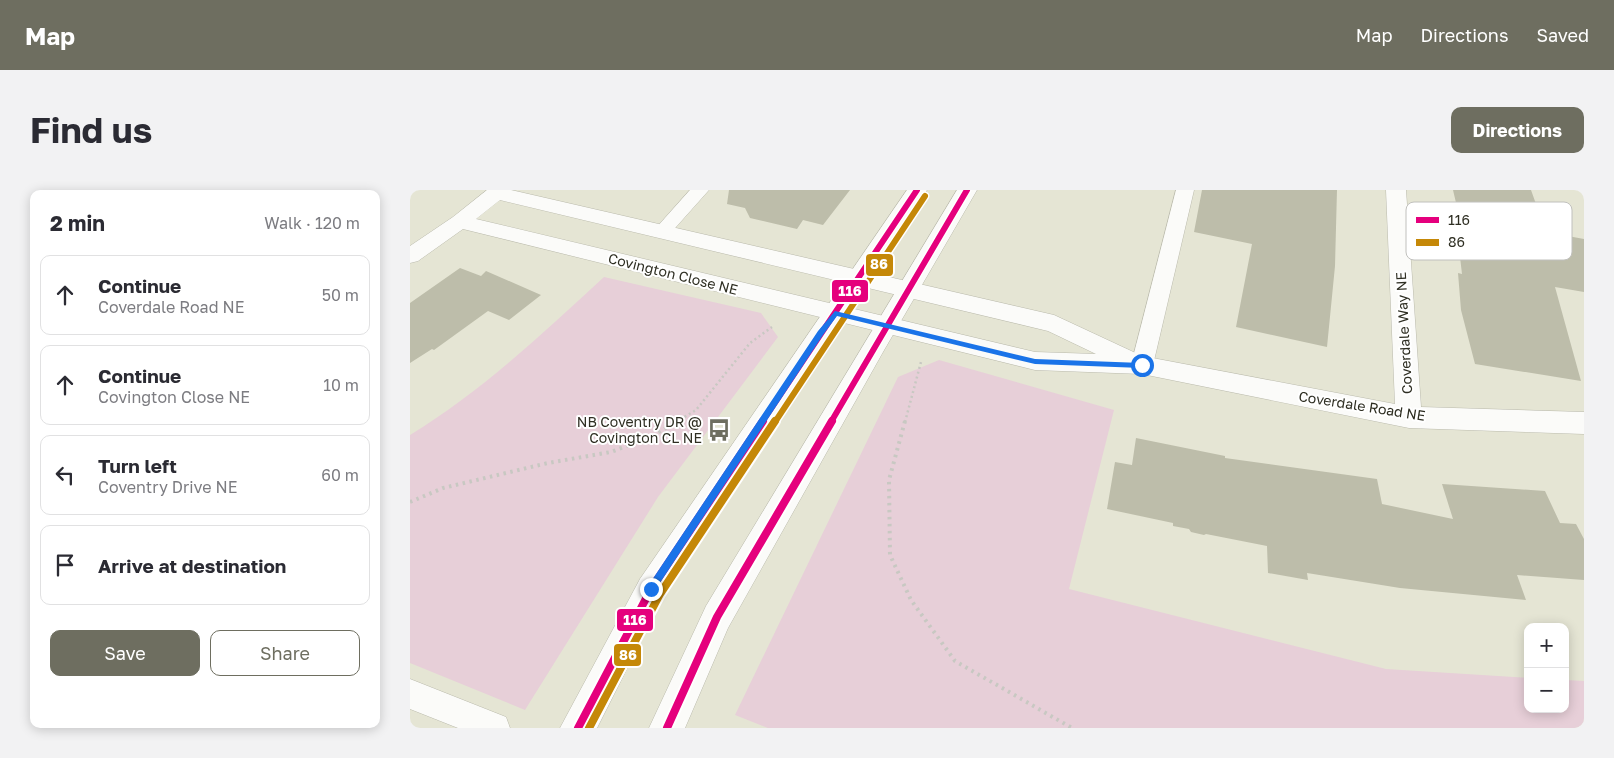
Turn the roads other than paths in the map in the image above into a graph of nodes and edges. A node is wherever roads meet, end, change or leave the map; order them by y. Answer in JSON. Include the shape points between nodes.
{"nodes":[{"id":1,"x":700,"y":190,"type":"edge"},
{"id":2,"x":917,"y":190,"type":"edge"},
{"id":3,"x":967,"y":190,"type":"edge"},
{"id":4,"x":1185,"y":190,"type":"edge"},
{"id":5,"x":1396,"y":190,"type":"edge"},
{"id":6,"x":498,"y":191,"type":"edge"},
{"id":7,"x":460,"y":222,"type":"junction"},
{"id":8,"x":662,"y":232,"type":"junction"},
{"id":9,"x":410,"y":256,"type":"edge"},
{"id":10,"x":859,"y":278,"type":"junction"},
{"id":11,"x":909,"y":290,"type":"junction"},
{"id":12,"x":835,"y":314,"type":"junction"},
{"id":13,"x":887,"y":326,"type":"junction"},
{"id":14,"x":1142,"y":365,"type":"junction"},
{"id":15,"x":1409,"y":417,"type":"junction"},
{"id":16,"x":1584,"y":423,"type":"edge"},
{"id":17,"x":410,"y":694,"type":"edge"},
{"id":18,"x":495,"y":728,"type":"edge"},
{"id":19,"x":578,"y":728,"type":"edge"},
{"id":20,"x":667,"y":728,"type":"edge"}],
"edges":[{"from":1,"to":8,"type":"lane"},
{"from":2,"to":10,"type":"street"},
{"from":3,"to":11,"type":"street"},
{"from":4,"to":14,"type":"lane"},
{"from":5,"to":15,"type":"street","name":"Coverdale Way NE"},
{"from":6,"to":7,"type":"street"},
{"from":6,"to":8,"type":"street"},
{"from":7,"to":9,"type":"street"},
{"from":7,"to":12,"type":"street","name":"Covington Close NE"},
{"from":8,"to":10,"type":"street"},
{"from":10,"to":11,"type":"street"},
{"from":10,"to":12,"type":"street"},
{"from":11,"to":13,"type":"street"},
{"from":11,"to":14,"type":"street","name":"Coverdale Road NE","via":[[1054,324]]},
{"from":12,"to":13,"type":"street","name":"Covington Close NE"},
{"from":12,"to":19,"type":"street","via":[[651,589]]},
{"from":13,"to":14,"type":"street","name":"Coverdale Road NE","via":[[1035,361]]},
{"from":13,"to":20,"type":"street","via":[[717,617]]},
{"from":14,"to":15,"type":"street","name":"Coverdale Road NE"},
{"from":15,"to":16,"type":"street","name":"Coverdale Road NE"},
{"from":17,"to":18,"type":"lane"}]}
